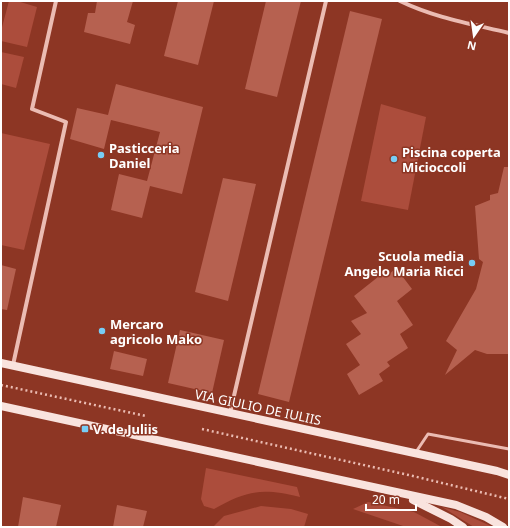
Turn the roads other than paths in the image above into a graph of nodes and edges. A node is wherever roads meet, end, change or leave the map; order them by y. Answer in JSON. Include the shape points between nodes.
{"nodes":[{"id":1,"x":56,"y":1,"type":"edge"},
{"id":2,"x":326,"y":1,"type":"edge"},
{"id":3,"x":400,"y":1,"type":"edge"},
{"id":4,"x":509,"y":32,"type":"edge"},
{"id":5,"x":1,"y":363,"type":"edge"},
{"id":6,"x":13,"y":365,"type":"junction"},
{"id":7,"x":1,"y":406,"type":"edge"},
{"id":8,"x":230,"y":413,"type":"junction"},
{"id":9,"x":509,"y":449,"type":"edge"},
{"id":10,"x":416,"y":453,"type":"junction"},
{"id":11,"x":509,"y":474,"type":"edge"},
{"id":12,"x":402,"y":494,"type":"junction"},
{"id":13,"x":463,"y":527,"type":"edge"},
{"id":14,"x":503,"y":527,"type":"edge"}],
"edges":[{"from":1,"to":6,"type":"street","via":[[32,109],[66,122]]},
{"from":2,"to":8,"type":"street"},
{"from":3,"to":4,"type":"street","via":[[448,19]]},
{"from":5,"to":6,"type":"main road","name":"VIA GIULIO DE IULIIS"},
{"from":6,"to":8,"type":"main road","name":"VIA GIULIO DE IULIIS"},
{"from":7,"to":12,"type":"main road"},
{"from":8,"to":10,"type":"main road","name":"VIA GIULIO DE IULIIS"},
{"from":9,"to":10,"type":"lane","via":[[428,434]]},
{"from":10,"to":11,"type":"main road","name":"VIA GIULIO DE IULIIS"},
{"from":12,"to":13,"type":"main road"},
{"from":12,"to":14,"type":"main road","via":[[456,505]]}]}
